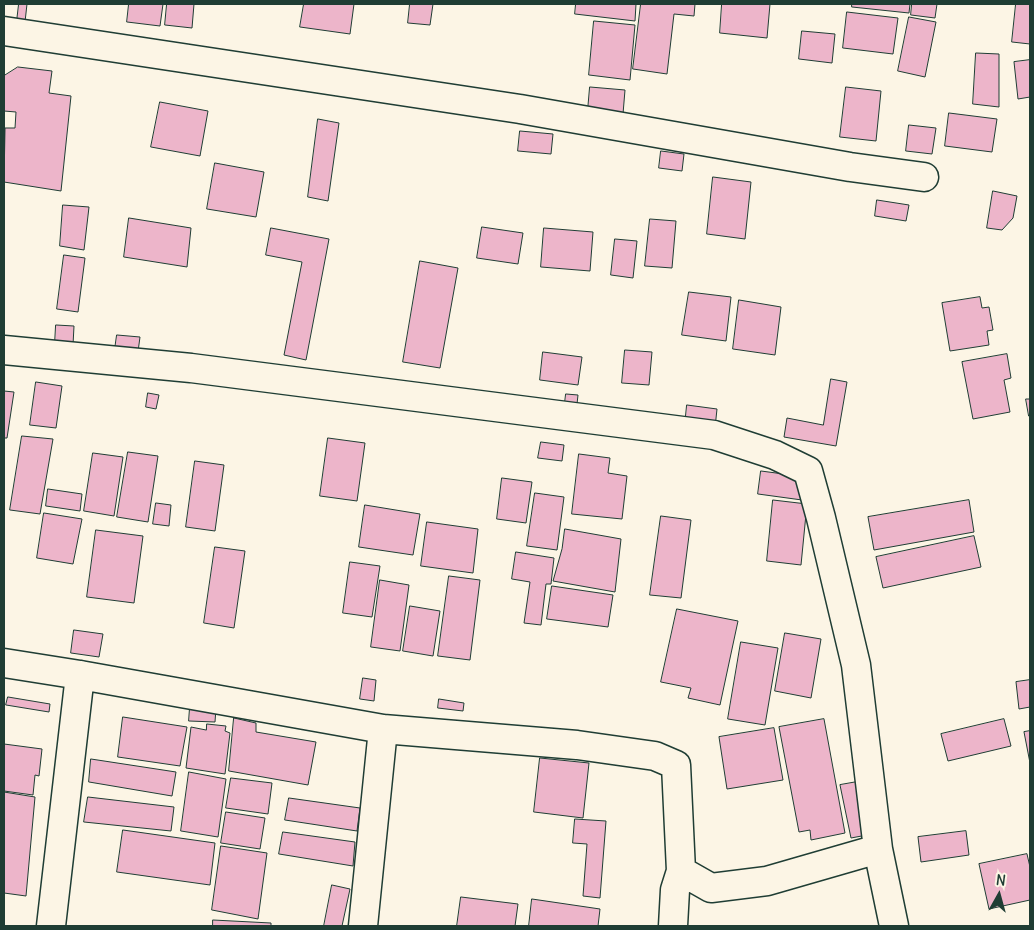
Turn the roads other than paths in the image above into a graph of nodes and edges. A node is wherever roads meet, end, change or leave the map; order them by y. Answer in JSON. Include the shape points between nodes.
{"nodes":[{"id":1,"x":4,"y":31,"type":"edge"},
{"id":2,"x":924,"y":177,"type":"dead end"},
{"id":3,"x":4,"y":350,"type":"edge"},
{"id":4,"x":4,"y":663,"type":"edge"},
{"id":5,"x":80,"y":675,"type":"junction"},
{"id":6,"x":383,"y":728,"type":"junction"},
{"id":7,"x":878,"y":848,"type":"junction"},
{"id":8,"x":681,"y":871,"type":"junction"},
{"id":9,"x":50,"y":926,"type":"edge"},
{"id":10,"x":363,"y":926,"type":"edge"},
{"id":11,"x":673,"y":926,"type":"edge"},
{"id":12,"x":894,"y":926,"type":"edge"}],
"edges":[{"from":1,"to":2,"type":"street","via":[[520,109]]},
{"from":3,"to":7,"type":"street","via":[[191,368],[714,435],[775,455],[808,471],[856,664]]},
{"from":4,"to":5,"type":"street"},
{"from":5,"to":6,"type":"street"},
{"from":5,"to":9,"type":"street"},
{"from":6,"to":8,"type":"street","via":[[577,746],[656,756],[676,764]]},
{"from":6,"to":10,"type":"street"},
{"from":7,"to":8,"type":"street","via":[[767,881],[711,888]]},
{"from":7,"to":12,"type":"street"},
{"from":8,"to":11,"type":"street","via":[[675,890]]}]}
